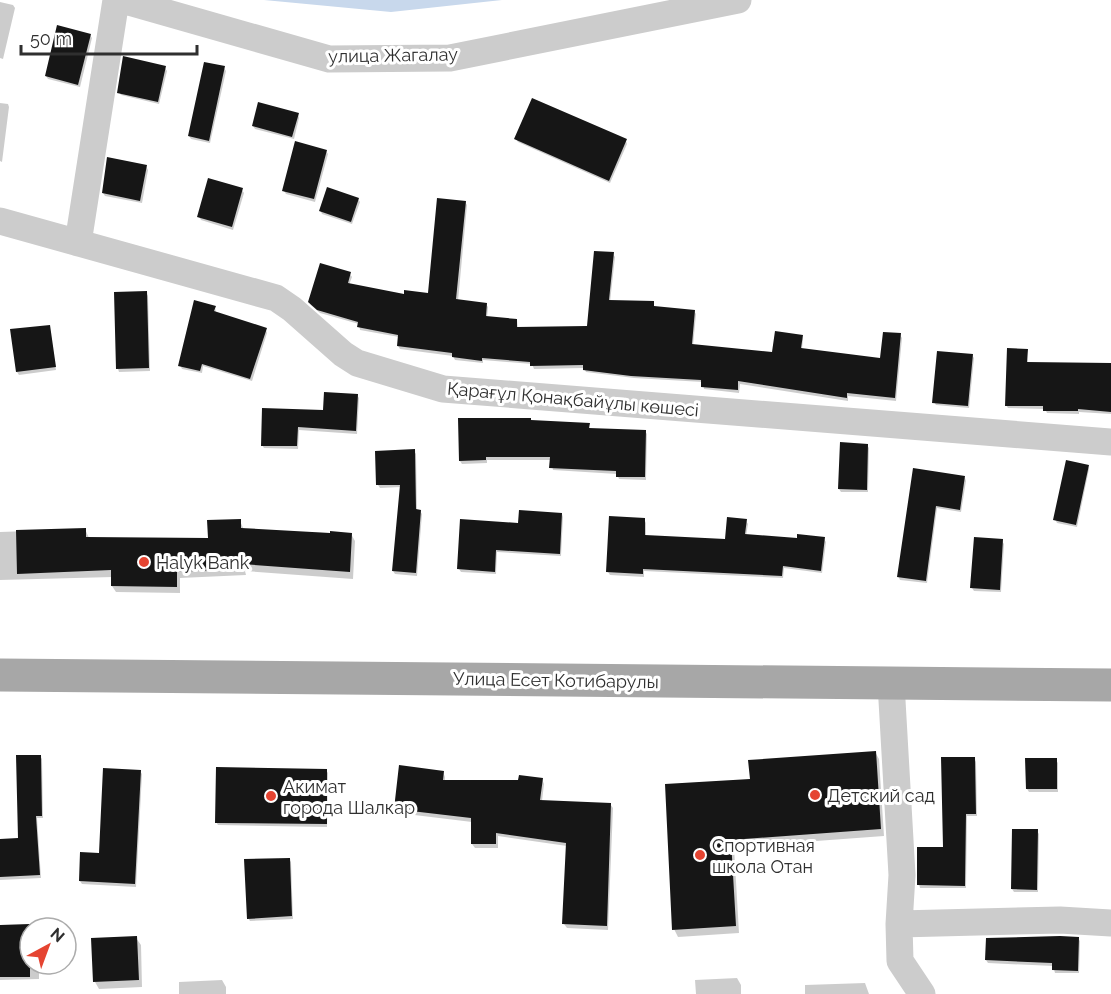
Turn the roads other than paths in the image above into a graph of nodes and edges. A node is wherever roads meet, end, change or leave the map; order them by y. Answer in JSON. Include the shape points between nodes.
{"nodes":[{"id":1,"x":116,"y":0,"type":"edge"},
{"id":2,"x":122,"y":0,"type":"edge"},
{"id":3,"x":738,"y":0,"type":"edge"},
{"id":4,"x":0,"y":221,"type":"edge"},
{"id":5,"x":78,"y":243,"type":"junction"},
{"id":6,"x":1111,"y":442,"type":"edge"},
{"id":7,"x":0,"y":675,"type":"edge"},
{"id":8,"x":891,"y":683,"type":"junction"},
{"id":9,"x":1111,"y":685,"type":"edge"},
{"id":10,"x":1111,"y":923,"type":"edge"},
{"id":11,"x":899,"y":924,"type":"junction"},
{"id":12,"x":922,"y":994,"type":"edge"}],
"edges":[{"from":1,"to":5,"type":"street"},
{"from":2,"to":3,"type":"street","name":"улица Жагалау","via":[[328,58],[450,58]]},
{"from":4,"to":5,"type":"street","name":"Қарағұл Қонақбайұлы көшесі"},
{"from":5,"to":6,"type":"street","name":"Қарағұл Қонақбайұлы көшесі","via":[[276,298],[357,363],[444,390]]},
{"from":7,"to":8,"type":"main road","name":"Улица Есет Котибарулы"},
{"from":8,"to":9,"type":"main road","name":"Улица Есет Котибарулы"},
{"from":8,"to":11,"type":"street","via":[[902,875]]},
{"from":10,"to":11,"type":"street","via":[[1060,920]]},
{"from":11,"to":12,"type":"street","via":[[900,961]]}]}
